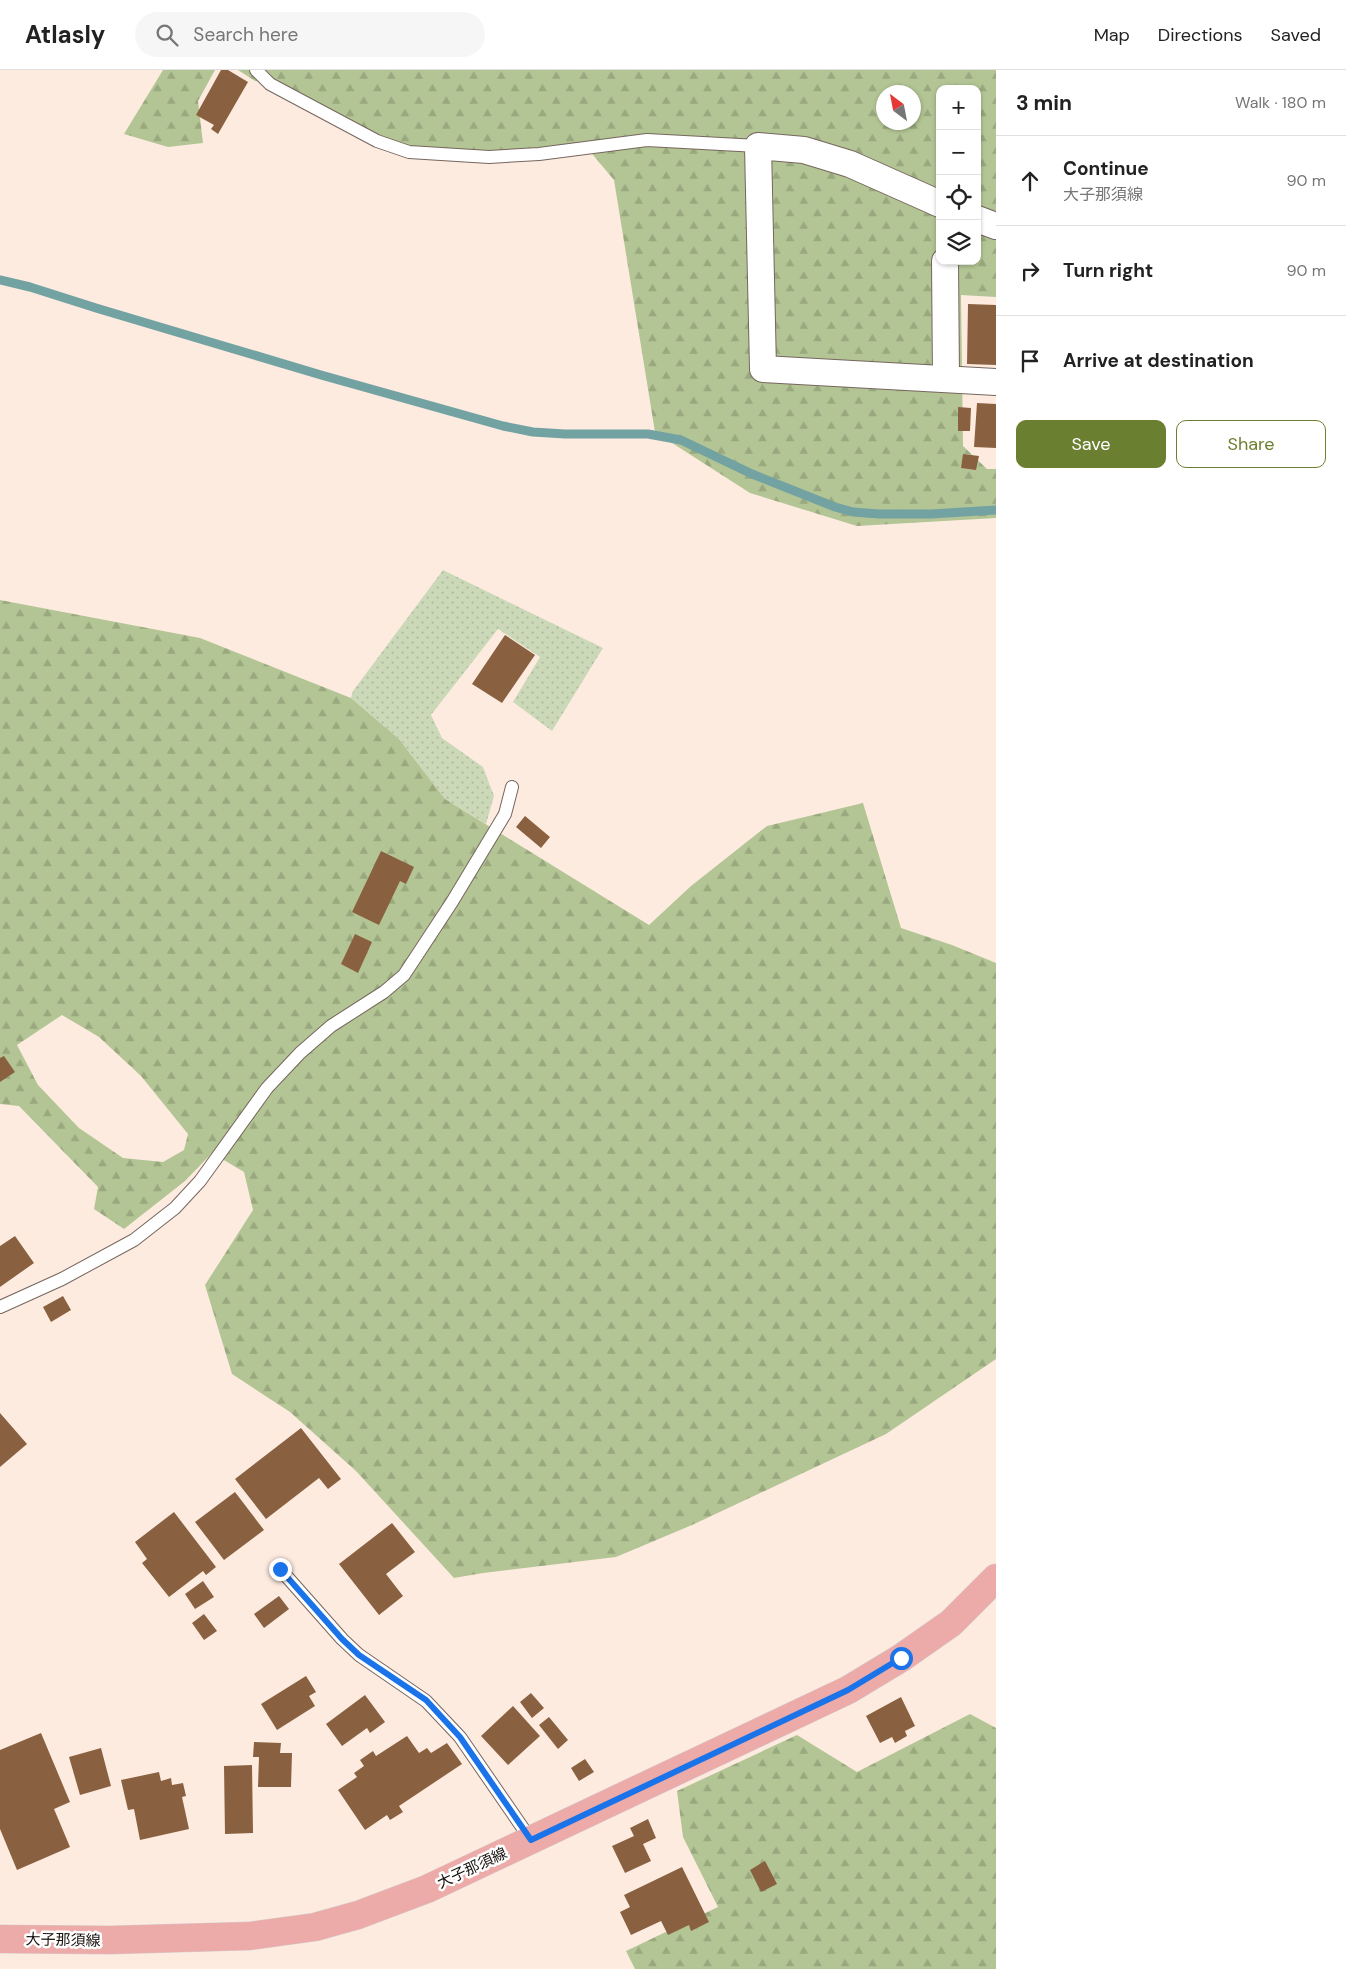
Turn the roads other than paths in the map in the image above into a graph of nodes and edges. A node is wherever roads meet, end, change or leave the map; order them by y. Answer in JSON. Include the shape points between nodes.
{"nodes":[{"id":1,"x":256,"y":70,"type":"edge"},
{"id":2,"x":758,"y":146,"type":"junction"},
{"id":3,"x":936,"y":202,"type":"edge"},
{"id":4,"x":980,"y":220,"type":"edge"},
{"id":5,"x":996,"y":226,"type":"edge"},
{"id":6,"x":945,"y":265,"type":"edge"},
{"id":7,"x":946,"y":379,"type":"junction"},
{"id":8,"x":996,"y":382,"type":"edge"},
{"id":9,"x":512,"y":787,"type":"dead end"},
{"id":10,"x":0,"y":1308,"type":"edge"},
{"id":11,"x":280,"y":1569,"type":"dead end"},
{"id":12,"x":996,"y":1578,"type":"edge"},
{"id":13,"x":531,"y":1840,"type":"junction"},
{"id":14,"x":0,"y":1939,"type":"edge"}],
"edges":[{"from":1,"to":2,"type":"lane","via":[[270,84],[368,136],[409,152],[489,157],[647,140]]},
{"from":2,"to":3,"type":"street","via":[[804,150],[850,164]]},
{"from":2,"to":7,"type":"street","via":[[762,369]]},
{"from":4,"to":5,"type":"street"},
{"from":6,"to":7,"type":"street"},
{"from":7,"to":8,"type":"street"},
{"from":9,"to":10,"type":"lane","via":[[505,814],[404,975],[331,1026],[300,1053],[267,1088],[200,1181],[175,1208],[134,1240]]},
{"from":11,"to":13,"type":"lane","via":[[359,1655],[426,1700],[460,1737]]},
{"from":12,"to":13,"type":"main road","name":"大子那須線","via":[[950,1623],[848,1690]]},
{"from":13,"to":14,"type":"main road","name":"大子那須線","via":[[427,1889],[315,1927],[250,1936],[175,1940]]}]}
